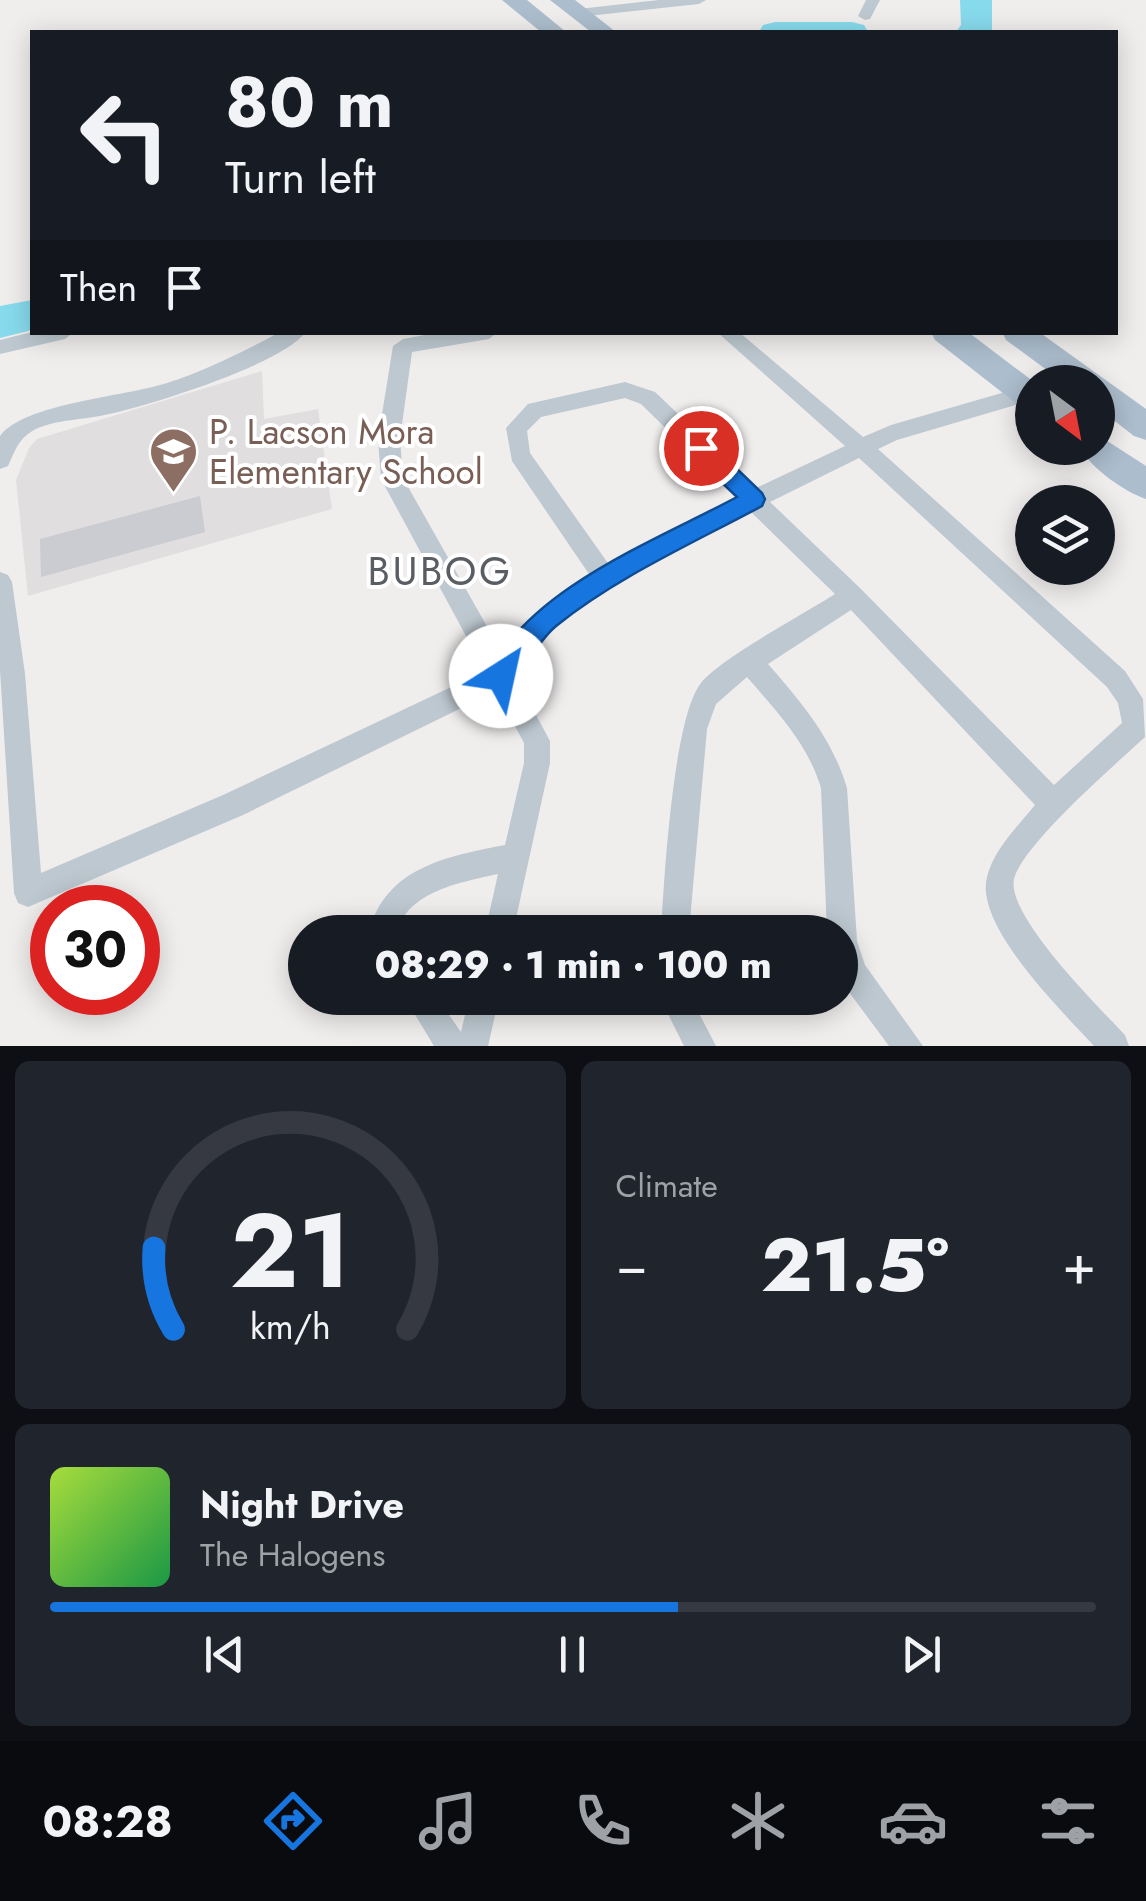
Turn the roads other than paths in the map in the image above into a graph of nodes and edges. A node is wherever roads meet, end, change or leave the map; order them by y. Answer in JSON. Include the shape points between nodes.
{"nodes":[{"id":1,"x":513,"y":0,"type":"edge"},
{"id":2,"x":699,"y":0,"type":"edge"},
{"id":3,"x":873,"y":0,"type":"edge"},
{"id":4,"x":570,"y":6,"type":"edge"},
{"id":5,"x":866,"y":16,"type":"dead end"},
{"id":6,"x":550,"y":30,"type":"edge"},
{"id":7,"x":602,"y":30,"type":"edge"},
{"id":8,"x":53,"y":335,"type":"edge"},
{"id":9,"x":292,"y":335,"type":"edge"},
{"id":10,"x":453,"y":335,"type":"edge"},
{"id":11,"x":729,"y":335,"type":"edge"},
{"id":12,"x":950,"y":335,"type":"edge"},
{"id":13,"x":1020,"y":335,"type":"edge"},
{"id":14,"x":404,"y":339,"type":"edge"},
{"id":15,"x":0,"y":348,"type":"edge"},
{"id":16,"x":1062,"y":365,"type":"edge"},
{"id":17,"x":1015,"y":385,"type":"edge"},
{"id":18,"x":1015,"y":399,"type":"edge"},
{"id":19,"x":1115,"y":404,"type":"edge"},
{"id":20,"x":1146,"y":427,"type":"edge"},
{"id":21,"x":860,"y":447,"type":"junction"},
{"id":22,"x":0,"y":460,"type":"edge"},
{"id":23,"x":1115,"y":462,"type":"edge"},
{"id":24,"x":1146,"y":485,"type":"edge"},
{"id":25,"x":754,"y":499,"type":"junction"},
{"id":26,"x":606,"y":580,"type":"junction"},
{"id":27,"x":0,"y":582,"type":"edge"},
{"id":28,"x":853,"y":596,"type":"junction"},
{"id":29,"x":750,"y":662,"type":"junction"},
{"id":30,"x":501,"y":676,"type":"junction"},
{"id":31,"x":1052,"y":804,"type":"junction"},
{"id":32,"x":517,"y":857,"type":"junction"},
{"id":33,"x":387,"y":915,"type":"edge"},
{"id":34,"x":503,"y":915,"type":"edge"},
{"id":35,"x":677,"y":915,"type":"edge"},
{"id":36,"x":431,"y":1015,"type":"edge"},
{"id":37,"x":480,"y":1015,"type":"edge"},
{"id":38,"x":684,"y":1015,"type":"edge"},
{"id":39,"x":452,"y":1046,"type":"edge"},
{"id":40,"x":472,"y":1046,"type":"edge"},
{"id":41,"x":701,"y":1046,"type":"edge"},
{"id":42,"x":908,"y":1046,"type":"edge"},
{"id":43,"x":1114,"y":1046,"type":"edge"}],
"edges":[{"from":1,"to":6,"type":"main road"},
{"from":2,"to":4,"type":"street"},
{"from":3,"to":5,"type":"street"},
{"from":4,"to":7,"type":"main road"},
{"from":8,"to":15,"type":"street"},
{"from":9,"to":22,"type":"street","via":[[190,386],[35,420],[7,440]]},
{"from":10,"to":14,"type":"street"},
{"from":11,"to":21,"type":"street"},
{"from":12,"to":17,"type":"main road"},
{"from":13,"to":16,"type":"main road"},
{"from":14,"to":30,"type":"street","via":[[389,439],[392,479]]},
{"from":18,"to":21,"type":"street","via":[[934,418]]},
{"from":19,"to":20,"type":"main road"},
{"from":21,"to":25,"type":"street"},
{"from":21,"to":31,"type":"street","via":[[1116,679],[1130,699],[1136,728]]},
{"from":23,"to":24,"type":"main road"},
{"from":25,"to":26,"type":"street"},
{"from":25,"to":26,"type":"street","via":[[638,392],[535,410],[516,428],[520,455]]},
{"from":25,"to":28,"type":"street"},
{"from":26,"to":30,"type":"street","via":[[546,619]]},
{"from":27,"to":30,"type":"street","via":[[28,894]]},
{"from":28,"to":29,"type":"street"},
{"from":28,"to":31,"type":"street"},
{"from":29,"to":35,"type":"street","via":[[701,699]]},
{"from":29,"to":42,"type":"street","via":[[829,765],[842,941],[853,974]]},
{"from":30,"to":32,"type":"street","via":[[537,741]]},
{"from":31,"to":43,"type":"street","via":[[1000,876],[998,899],[1012,927]]},
{"from":32,"to":33,"type":"street","via":[[434,878]]},
{"from":32,"to":34,"type":"street"},
{"from":36,"to":39,"type":"street"},
{"from":37,"to":40,"type":"street"},
{"from":38,"to":41,"type":"street"}]}
